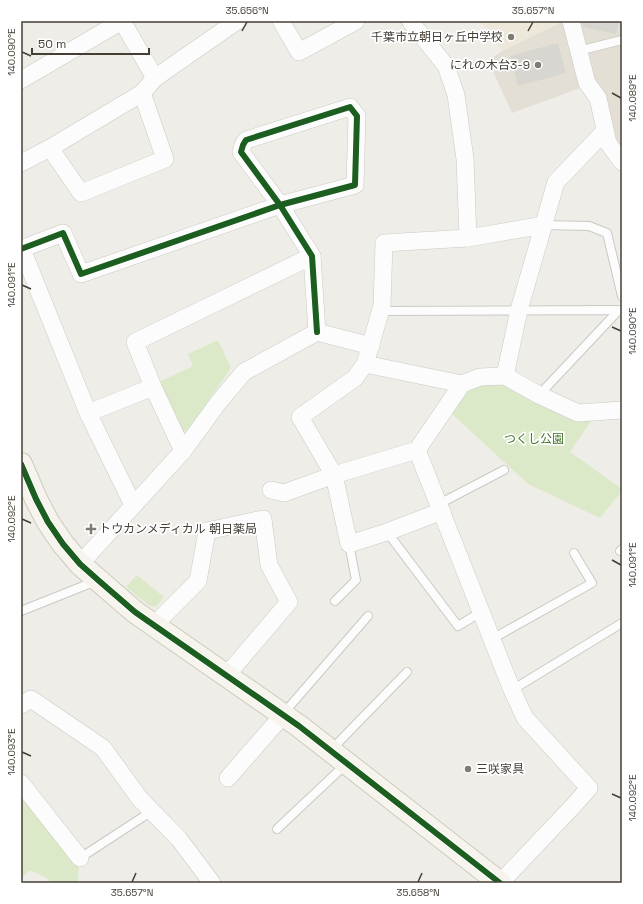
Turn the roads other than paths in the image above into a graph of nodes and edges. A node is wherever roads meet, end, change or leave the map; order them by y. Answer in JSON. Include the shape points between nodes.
{"nodes":[{"id":1,"x":122,"y":21,"type":"edge"},
{"id":2,"x":237,"y":21,"type":"edge"},
{"id":3,"x":281,"y":21,"type":"edge"},
{"id":4,"x":356,"y":21,"type":"edge"},
{"id":5,"x":410,"y":21,"type":"edge"},
{"id":6,"x":570,"y":21,"type":"edge"},
{"id":7,"x":622,"y":40,"type":"edge"},
{"id":8,"x":578,"y":51,"type":"junction"},
{"id":9,"x":155,"y":78,"type":"junction"},
{"id":10,"x":21,"y":80,"type":"edge"},
{"id":11,"x":142,"y":92,"type":"junction"},
{"id":12,"x":605,"y":131,"type":"junction"},
{"id":13,"x":50,"y":148,"type":"junction"},
{"id":14,"x":622,"y":162,"type":"edge"},
{"id":15,"x":21,"y":163,"type":"edge"},
{"id":16,"x":280,"y":205,"type":"junction"},
{"id":17,"x":544,"y":225,"type":"junction"},
{"id":18,"x":468,"y":238,"type":"junction"},
{"id":19,"x":21,"y":249,"type":"edge"},
{"id":20,"x":312,"y":256,"type":"junction"},
{"id":21,"x":622,"y":296,"type":"edge"},
{"id":22,"x":519,"y":310,"type":"junction"},
{"id":23,"x":380,"y":311,"type":"junction"},
{"id":24,"x":620,"y":311,"type":"edge"},
{"id":25,"x":318,"y":332,"type":"junction"},
{"id":26,"x":370,"y":346,"type":"junction"},
{"id":27,"x":365,"y":364,"type":"junction"},
{"id":28,"x":505,"y":376,"type":"junction"},
{"id":29,"x":462,"y":384,"type":"junction"},
{"id":30,"x":153,"y":387,"type":"junction"},
{"id":31,"x":539,"y":395,"type":"junction"},
{"id":32,"x":622,"y":410,"type":"edge"},
{"id":33,"x":88,"y":413,"type":"junction"},
{"id":34,"x":417,"y":450,"type":"junction"},
{"id":35,"x":182,"y":451,"type":"junction"},
{"id":36,"x":21,"y":464,"type":"edge"},
{"id":37,"x":504,"y":470,"type":"dead end"},
{"id":38,"x":334,"y":475,"type":"junction"},
{"id":39,"x":271,"y":490,"type":"dead end"},
{"id":40,"x":133,"y":505,"type":"junction"},
{"id":41,"x":440,"y":508,"type":"junction"},
{"id":42,"x":387,"y":532,"type":"junction"},
{"id":43,"x":349,"y":544,"type":"junction"},
{"id":44,"x":574,"y":553,"type":"dead end"},
{"id":45,"x":80,"y":564,"type":"junction"},
{"id":46,"x":98,"y":580,"type":"junction"},
{"id":47,"x":335,"y":601,"type":"dead end"},
{"id":48,"x":21,"y":611,"type":"edge"},
{"id":49,"x":481,"y":612,"type":"junction"},
{"id":50,"x":368,"y":616,"type":"dead end"},
{"id":51,"x":622,"y":623,"type":"edge"},
{"id":52,"x":154,"y":625,"type":"junction"},
{"id":53,"x":492,"y":640,"type":"junction"},
{"id":54,"x":407,"y":672,"type":"dead end"},
{"id":55,"x":226,"y":676,"type":"junction"},
{"id":56,"x":512,"y":690,"type":"junction"},
{"id":57,"x":21,"y":705,"type":"edge"},
{"id":58,"x":283,"y":715,"type":"junction"},
{"id":59,"x":338,"y":757,"type":"junction"},
{"id":60,"x":228,"y":778,"type":"dead end"},
{"id":61,"x":21,"y":783,"type":"edge"},
{"id":62,"x":152,"y":811,"type":"junction"},
{"id":63,"x":277,"y":829,"type":"dead end"},
{"id":64,"x":80,"y":858,"type":"joint"},
{"id":65,"x":212,"y":883,"type":"edge"},
{"id":66,"x":500,"y":883,"type":"edge"}],
"edges":[{"from":1,"to":9,"type":"street"},
{"from":1,"to":10,"type":"street"},
{"from":2,"to":9,"type":"street"},
{"from":3,"to":4,"type":"street","via":[[299,52]]},
{"from":5,"to":18,"type":"street","via":[[446,66],[456,95],[466,159]]},
{"from":6,"to":8,"type":"street"},
{"from":7,"to":8,"type":"lane"},
{"from":8,"to":12,"type":"street","via":[[587,83],[598,98]]},
{"from":9,"to":11,"type":"street"},
{"from":11,"to":13,"type":"street"},
{"from":11,"to":13,"type":"street","via":[[165,159],[81,193]]},
{"from":12,"to":14,"type":"street","via":[[608,143]]},
{"from":12,"to":17,"type":"street","via":[[556,182]]},
{"from":13,"to":15,"type":"street"},
{"from":16,"to":16,"type":"street","via":[[241,152],[246,140],[350,107],[357,116],[355,185]]},
{"from":16,"to":19,"type":"street","via":[[81,274],[63,233]]},
{"from":16,"to":20,"type":"street"},
{"from":17,"to":18,"type":"street"},
{"from":17,"to":21,"type":"lane","via":[[589,226],[607,233]]},
{"from":17,"to":22,"type":"street"},
{"from":18,"to":23,"type":"street","via":[[384,243]]},
{"from":19,"to":33,"type":"street"},
{"from":20,"to":25,"type":"street"},
{"from":20,"to":30,"type":"street","via":[[135,342]]},
{"from":22,"to":23,"type":"lane"},
{"from":22,"to":24,"type":"lane"},
{"from":22,"to":28,"type":"street"},
{"from":23,"to":26,"type":"street"},
{"from":24,"to":31,"type":"lane"},
{"from":25,"to":26,"type":"street"},
{"from":25,"to":35,"type":"street","via":[[244,372]]},
{"from":26,"to":27,"type":"street"},
{"from":27,"to":29,"type":"street"},
{"from":27,"to":38,"type":"street","via":[[355,378],[300,417]]},
{"from":28,"to":29,"type":"street","via":[[480,377]]},
{"from":28,"to":31,"type":"street"},
{"from":29,"to":34,"type":"street"},
{"from":30,"to":33,"type":"street"},
{"from":30,"to":35,"type":"street"},
{"from":31,"to":32,"type":"street","via":[[578,413]]},
{"from":33,"to":40,"type":"street"},
{"from":34,"to":38,"type":"street"},
{"from":34,"to":41,"type":"street"},
{"from":35,"to":40,"type":"street"},
{"from":36,"to":45,"type":"street","via":[[48,522]]},
{"from":37,"to":41,"type":"lane"},
{"from":38,"to":39,"type":"street","via":[[284,493]]},
{"from":38,"to":43,"type":"street"},
{"from":40,"to":45,"type":"street"},
{"from":41,"to":42,"type":"street"},
{"from":41,"to":49,"type":"street"},
{"from":42,"to":43,"type":"street"},
{"from":42,"to":49,"type":"lane","via":[[458,626]]},
{"from":43,"to":47,"type":"lane","via":[[356,580]]},
{"from":44,"to":53,"type":"lane","via":[[592,583]]},
{"from":45,"to":46,"type":"street"},
{"from":46,"to":48,"type":"lane"},
{"from":46,"to":52,"type":"street"},
{"from":49,"to":53,"type":"street"},
{"from":50,"to":58,"type":"lane"},
{"from":51,"to":56,"type":"lane"},
{"from":52,"to":55,"type":"street"},
{"from":52,"to":55,"type":"street","via":[[198,581],[208,531],[263,519],[270,565],[289,602]]},
{"from":53,"to":56,"type":"street"},
{"from":54,"to":59,"type":"lane"},
{"from":55,"to":58,"type":"street"},
{"from":56,"to":66,"type":"street","via":[[525,718],[589,788]]},
{"from":57,"to":62,"type":"street","via":[[31,699],[103,748],[140,799]]},
{"from":58,"to":59,"type":"street"},
{"from":58,"to":60,"type":"street"},
{"from":59,"to":63,"type":"lane"},
{"from":59,"to":66,"type":"street"},
{"from":61,"to":64,"type":"street"},
{"from":62,"to":64,"type":"lane"},
{"from":62,"to":65,"type":"street","via":[[179,839]]}]}
